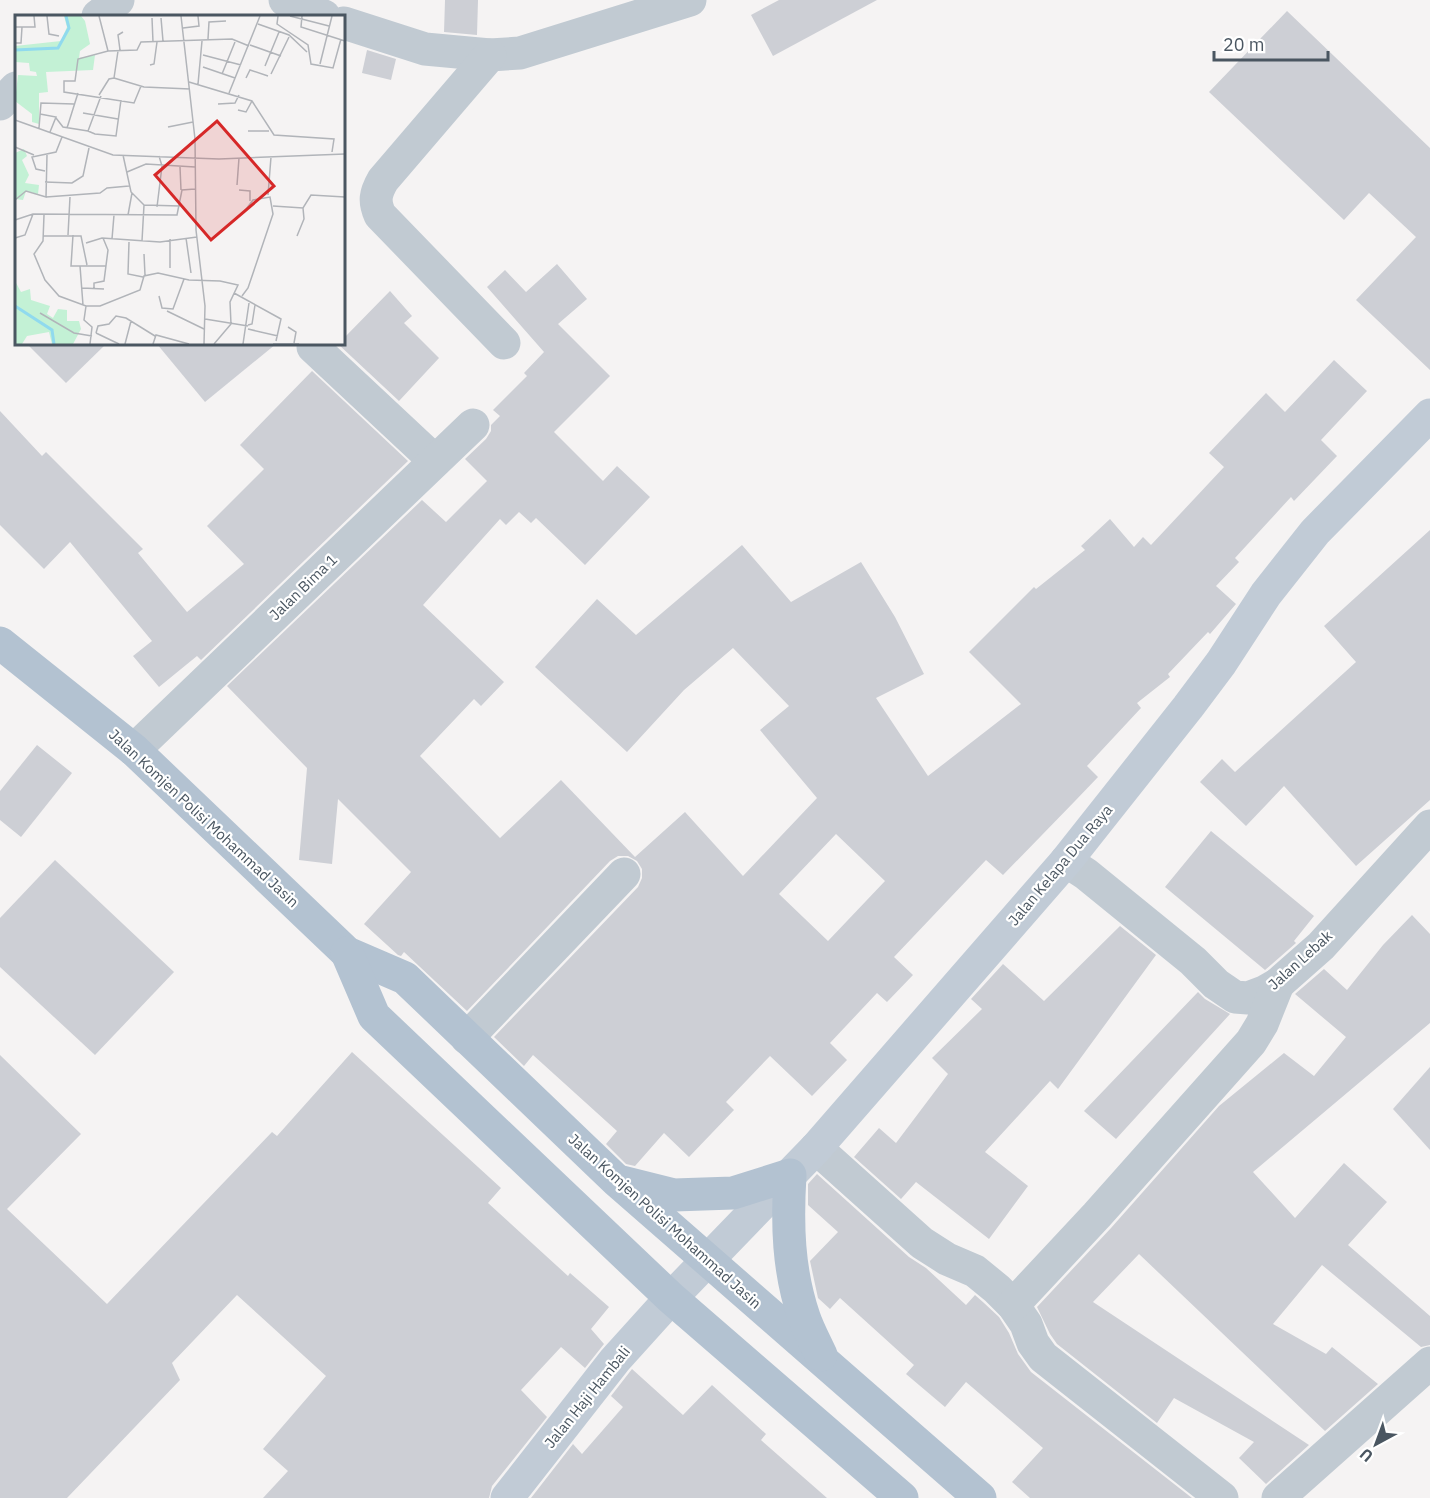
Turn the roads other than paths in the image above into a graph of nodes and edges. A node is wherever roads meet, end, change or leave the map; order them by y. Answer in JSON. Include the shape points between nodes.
{"nodes":[{"id":1,"x":118,"y":0,"type":"edge"},
{"id":2,"x":285,"y":0,"type":"edge"},
{"id":3,"x":690,"y":0,"type":"edge"},
{"id":4,"x":99,"y":15,"type":"edge"},
{"id":5,"x":322,"y":15,"type":"edge"},
{"id":6,"x":345,"y":23,"type":"edge"},
{"id":7,"x":490,"y":55,"type":"junction"},
{"id":8,"x":15,"y":89,"type":"edge"},
{"id":9,"x":0,"y":104,"type":"edge"},
{"id":10,"x":504,"y":343,"type":"dead end"},
{"id":11,"x":312,"y":347,"type":"dead end"},
{"id":12,"x":1430,"y":415,"type":"edge"},
{"id":13,"x":473,"y":425,"type":"dead end"},
{"id":14,"x":435,"y":461,"type":"junction"},
{"id":15,"x":0,"y":643,"type":"edge"},
{"id":16,"x":134,"y":750,"type":"junction"},
{"id":17,"x":1430,"y":826,"type":"edge"},
{"id":18,"x":1066,"y":861,"type":"junction"},
{"id":19,"x":624,"y":874,"type":"dead end"},
{"id":20,"x":347,"y":953,"type":"junction"},
{"id":21,"x":1278,"y":984,"type":"junction"},
{"id":22,"x":467,"y":1038,"type":"junction"},
{"id":23,"x":816,"y":1148,"type":"junction"},
{"id":24,"x":790,"y":1175,"type":"junction"},
{"id":25,"x":617,"y":1181,"type":"junction"},
{"id":26,"x":708,"y":1262,"type":"junction"},
{"id":27,"x":671,"y":1298,"type":"junction"},
{"id":28,"x":1012,"y":1305,"type":"junction"},
{"id":29,"x":824,"y":1362,"type":"junction"},
{"id":30,"x":1430,"y":1363,"type":"edge"},
{"id":31,"x":507,"y":1498,"type":"edge"},
{"id":32,"x":902,"y":1498,"type":"edge"},
{"id":33,"x":980,"y":1498,"type":"edge"},
{"id":34,"x":1222,"y":1498,"type":"edge"},
{"id":35,"x":1278,"y":1498,"type":"edge"}],
"edges":[{"from":1,"to":4,"type":"street"},
{"from":2,"to":5,"type":"street"},
{"from":3,"to":7,"type":"street","via":[[520,52]]},
{"from":6,"to":7,"type":"street","via":[[425,49]]},
{"from":7,"to":10,"type":"street","via":[[383,180],[375,203],[380,215]]},
{"from":8,"to":9,"type":"street"},
{"from":11,"to":14,"type":"street"},
{"from":12,"to":18,"type":"main road","name":"Jalan Kelapa Dua Raya","via":[[1315,532],[1266,594],[1188,707]]},
{"from":13,"to":14,"type":"street","name":"Jalan Bima 1"},
{"from":14,"to":16,"type":"street","name":"Jalan Bima 1"},
{"from":15,"to":16,"type":"main road","name":"Jalan Komjen Polisi Mohammad Jasin"},
{"from":16,"to":20,"type":"main road","name":"Jalan Komjen Polisi Mohammad Jasin"},
{"from":17,"to":21,"type":"street","name":"Jalan Lebak","via":[[1321,946]]},
{"from":18,"to":21,"type":"street","name":"Jalan Lebak","via":[[1235,997],[1248,998]]},
{"from":18,"to":23,"type":"main road","name":"Jalan Kelapa Dua Raya"},
{"from":19,"to":22,"type":"street"},
{"from":20,"to":22,"type":"main road","name":"Jalan Komjen Polisi Mohammad Jasin","via":[[405,978]]},
{"from":20,"to":27,"type":"main road","name":"Jalan Komjen Polisi Mohammad Jasin","via":[[374,1016]]},
{"from":21,"to":28,"type":"street","via":[[1251,1042]]},
{"from":22,"to":25,"type":"main road","name":"Jalan Komjen Polisi Mohammad Jasin"},
{"from":23,"to":24,"type":"main road","name":"Jalan Kelapa Dua Raya"},
{"from":23,"to":28,"type":"street","via":[[922,1243],[975,1271]]},
{"from":24,"to":25,"type":"main road","via":[[733,1193],[674,1195]]},
{"from":24,"to":26,"type":"main road","name":"Jalan Kelapa Dua Raya"},
{"from":24,"to":29,"type":"main road","via":[[787,1223],[792,1271],[804,1318]]},
{"from":25,"to":26,"type":"main road","name":"Jalan Komjen Polisi Mohammad Jasin"},
{"from":26,"to":27,"type":"main road","name":"Jalan Kelapa Dua Raya"},
{"from":26,"to":29,"type":"main road","name":"Jalan Komjen Polisi Mohammad Jasin"},
{"from":27,"to":31,"type":"main road","name":"Jalan Haji Hambali","via":[[615,1360]]},
{"from":27,"to":32,"type":"main road","name":"Jalan Komjen Polisi Mohammad Jasin"},
{"from":28,"to":34,"type":"street","via":[[1043,1357]]},
{"from":29,"to":33,"type":"main road","name":"Jalan Komjen Polisi Mohammad Jasin"},
{"from":30,"to":35,"type":"street"}]}
